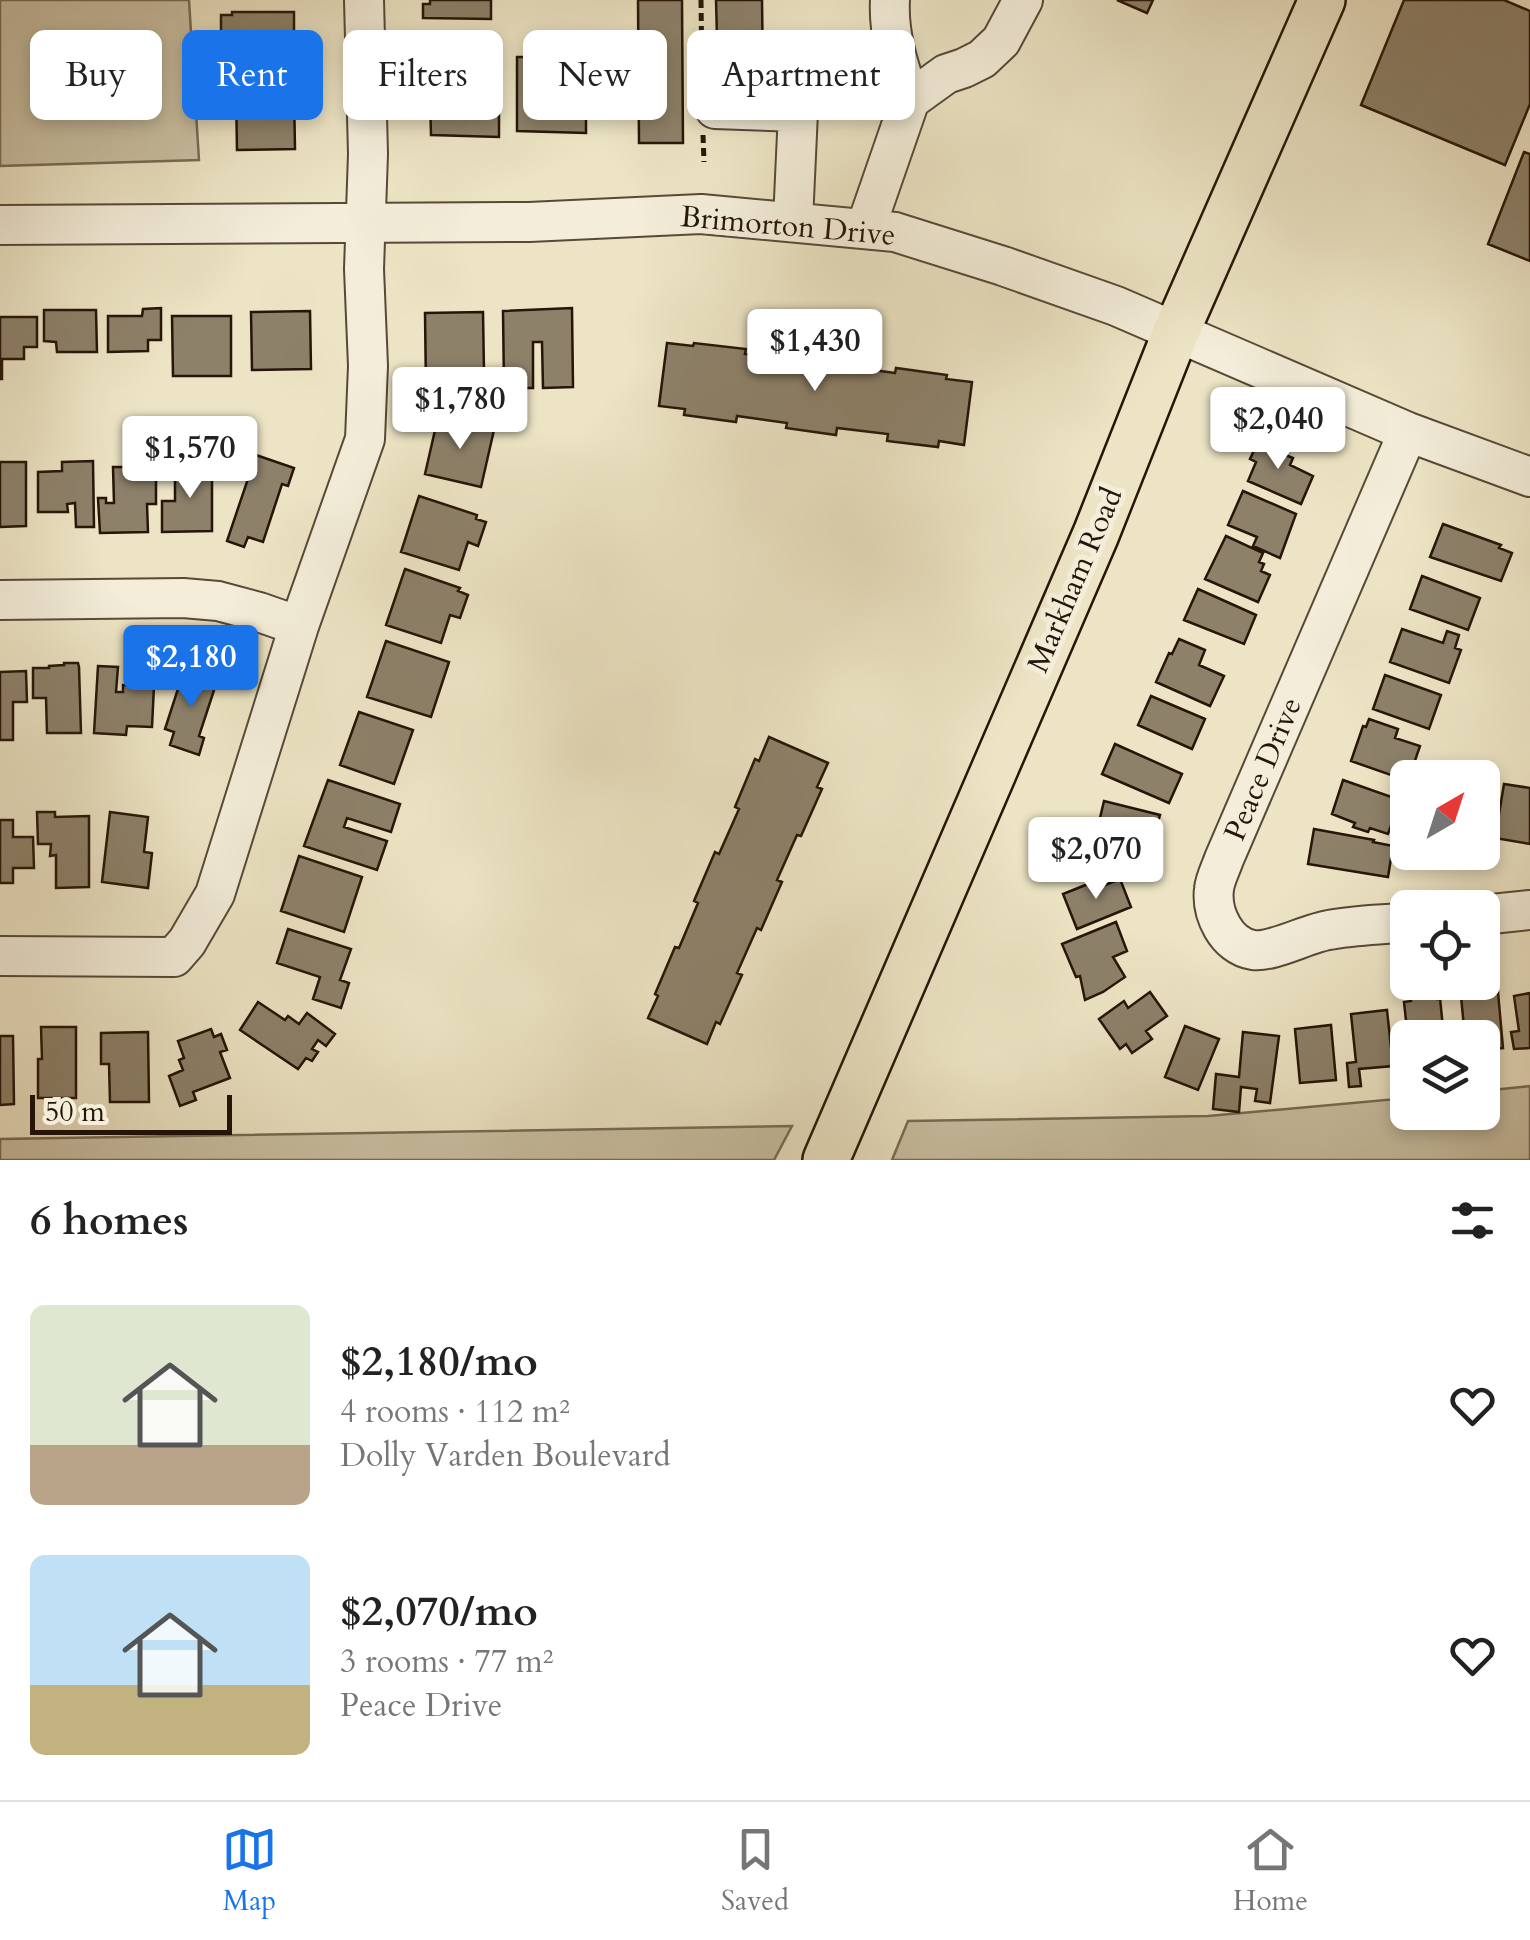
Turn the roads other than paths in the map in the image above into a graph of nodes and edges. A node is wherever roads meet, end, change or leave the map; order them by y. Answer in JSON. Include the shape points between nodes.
{"nodes":[{"id":1,"x":364,"y":0,"type":"edge"},
{"id":2,"x":890,"y":0,"type":"edge"},
{"id":3,"x":1023,"y":0,"type":"edge"},
{"id":4,"x":1322,"y":0,"type":"edge"},
{"id":5,"x":891,"y":30,"type":"edge"},
{"id":6,"x":915,"y":96,"type":"edge"},
{"id":7,"x":798,"y":120,"type":"edge"},
{"id":8,"x":903,"y":120,"type":"edge"},
{"id":9,"x":792,"y":221,"type":"junction"},
{"id":10,"x":364,"y":223,"type":"junction"},
{"id":11,"x":0,"y":224,"type":"edge"},
{"id":12,"x":866,"y":227,"type":"junction"},
{"id":13,"x":1176,"y":332,"type":"junction"},
{"id":14,"x":1408,"y":432,"type":"junction"},
{"id":15,"x":1530,"y":477,"type":"edge"},
{"id":16,"x":0,"y":600,"type":"edge"},
{"id":17,"x":300,"y":626,"type":"junction"},
{"id":18,"x":1530,"y":910,"type":"edge"},
{"id":19,"x":1500,"y":912,"type":"edge"},
{"id":20,"x":1390,"y":924,"type":"edge"},
{"id":21,"x":0,"y":956,"type":"edge"},
{"id":22,"x":826,"y":1160,"type":"edge"}],
"edges":[{"from":1,"to":10,"type":"street"},
{"from":2,"to":5,"type":"street"},
{"from":3,"to":6,"type":"street","via":[[1001,41],[982,59]]},
{"from":4,"to":13,"type":"main road","name":"Markham Road"},
{"from":7,"to":9,"type":"street"},
{"from":8,"to":12,"type":"street"},
{"from":9,"to":10,"type":"street","name":"Brimorton Drive","via":[[701,214]]},
{"from":9,"to":12,"type":"street","name":"Brimorton Drive"},
{"from":10,"to":11,"type":"street","name":"Brimorton Drive"},
{"from":10,"to":17,"type":"street","via":[[365,439]]},
{"from":12,"to":13,"type":"street","name":"Brimorton Drive","via":[[1004,266]]},
{"from":13,"to":14,"type":"street","name":"Brimorton Drive"},
{"from":13,"to":22,"type":"main road","name":"Markham Road"},
{"from":14,"to":15,"type":"street","name":"Brimorton Drive"},
{"from":14,"to":20,"type":"street","name":"Peace Drive","via":[[1214,889],[1225,933],[1253,950],[1327,930]]},
{"from":16,"to":17,"type":"street","via":[[184,598],[218,601]]},
{"from":17,"to":21,"type":"street","via":[[215,894],[174,957]]},
{"from":18,"to":19,"type":"street"}]}
